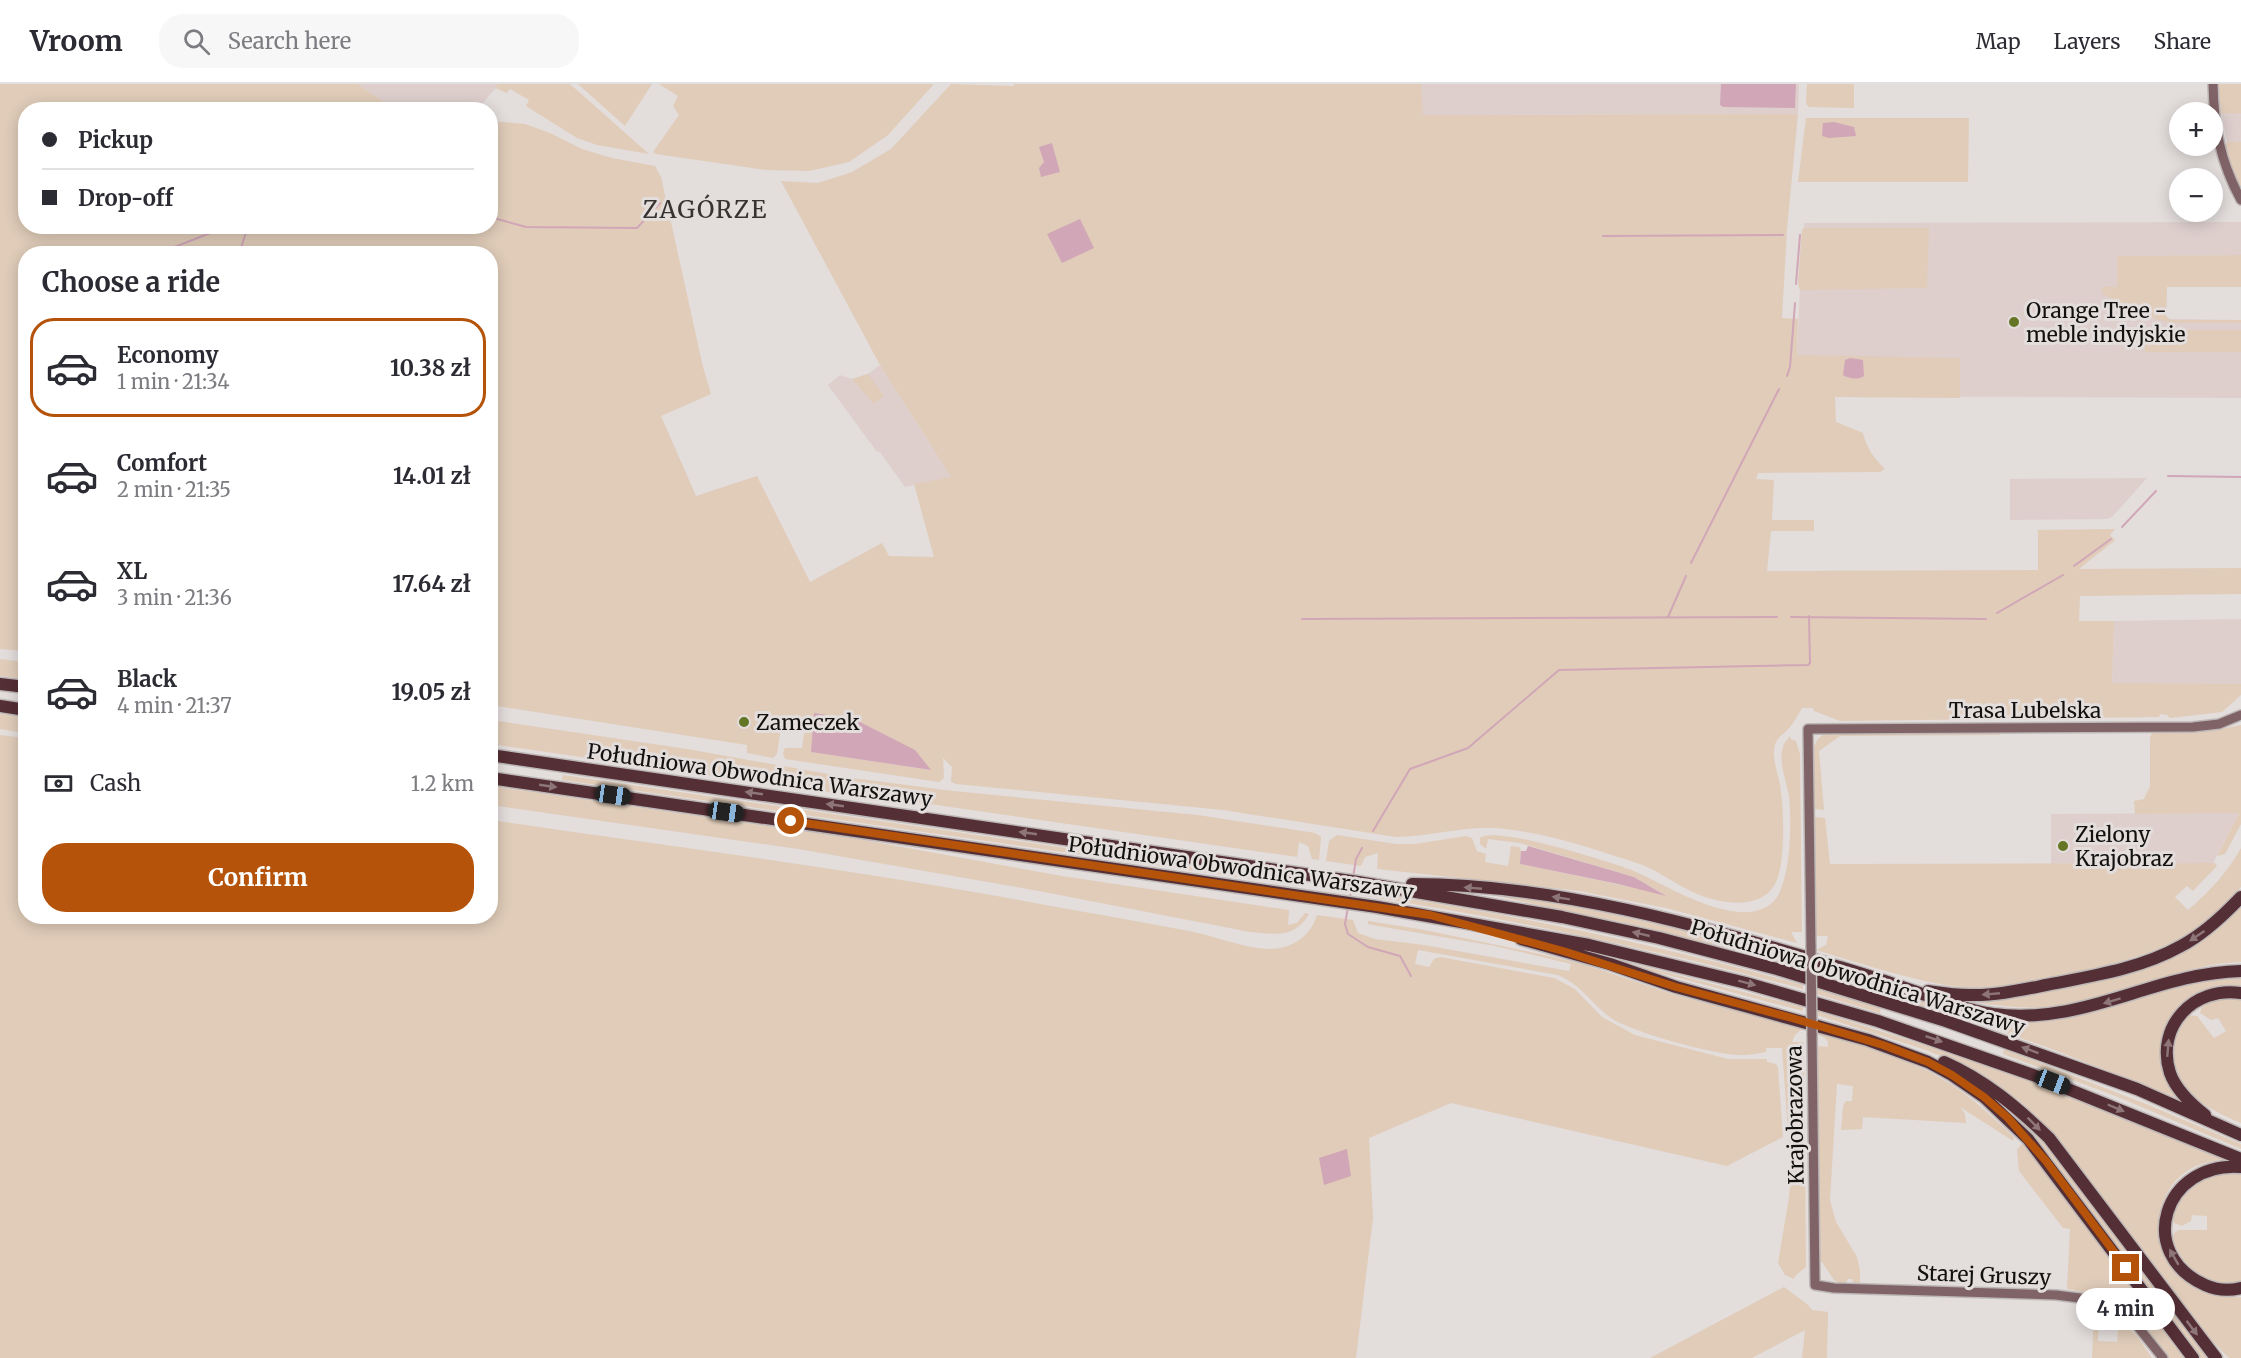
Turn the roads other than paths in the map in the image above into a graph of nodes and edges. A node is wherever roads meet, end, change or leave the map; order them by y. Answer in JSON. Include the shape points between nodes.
{"nodes":[{"id":1,"x":2212,"y":84,"type":"edge"},
{"id":2,"x":2241,"y":200,"type":"edge"},
{"id":3,"x":0,"y":684,"type":"edge"},
{"id":4,"x":18,"y":686,"type":"edge"},
{"id":5,"x":0,"y":706,"type":"edge"},
{"id":6,"x":18,"y":709,"type":"edge"},
{"id":7,"x":2241,"y":715,"type":"edge"},
{"id":8,"x":1808,"y":729,"type":"joint"},
{"id":9,"x":498,"y":756,"type":"edge"},
{"id":10,"x":498,"y":779,"type":"edge"},
{"id":11,"x":1375,"y":884,"type":"junction"},
{"id":12,"x":2241,"y":897,"type":"edge"},
{"id":13,"x":1430,"y":915,"type":"junction"},
{"id":14,"x":2241,"y":971,"type":"edge"},
{"id":15,"x":1899,"y":986,"type":"junction"},
{"id":16,"x":2241,"y":993,"type":"edge"},
{"id":17,"x":1834,"y":1030,"type":"junction"},
{"id":18,"x":2221,"y":1126,"type":"junction"},
{"id":19,"x":2241,"y":1135,"type":"edge"},
{"id":20,"x":2241,"y":1159,"type":"edge"},
{"id":21,"x":2241,"y":1167,"type":"edge"},
{"id":22,"x":1815,"y":1285,"type":"joint"},
{"id":23,"x":2241,"y":1288,"type":"edge"},
{"id":24,"x":2163,"y":1358,"type":"edge"},
{"id":25,"x":2193,"y":1358,"type":"edge"},
{"id":26,"x":2216,"y":1358,"type":"edge"}],
"edges":[{"from":1,"to":2,"type":"street","via":[[2219,148]]},
{"from":3,"to":4,"type":"highway"},
{"from":5,"to":6,"type":"highway"},
{"from":7,"to":8,"type":"street","name":"Trasa Lubelska","via":[[2218,724],[2193,727]]},
{"from":8,"to":22,"type":"street","name":"Krajobrazowa","bridge":true},
{"from":11,"to":9,"type":"highway","name":"Południowa Obwodnica Warszawy","one_way":true},
{"from":10,"to":13,"type":"highway","name":"Południowa Obwodnica Warszawy","one_way":true},
{"from":15,"to":11,"type":"highway","one_way":true,"via":[[1721,932],[1638,912],[1513,891],[1435,884]]},
{"from":18,"to":11,"type":"highway","name":"Południowa Obwodnica Warszawy","one_way":true,"via":[[2091,1072],[1826,983],[1562,916]]},
{"from":12,"to":15,"type":"highway","one_way":true,"via":[[2209,928],[2183,945],[2136,965],[1999,993],[1970,995]]},
{"from":13,"to":17,"type":"highway"},
{"from":13,"to":20,"type":"highway","name":"Południowa Obwodnica Warszawy","one_way":true,"via":[[1661,961],[1838,1008],[2033,1075]]},
{"from":14,"to":15,"type":"highway","one_way":true,"via":[[2189,977],[2091,1007],[2042,1015],[1968,1009]]},
{"from":18,"to":16,"type":"highway","one_way":true,"via":[[2177,1087],[2169,1068],[2167,1046],[2170,1031],[2190,1004],[2211,994]]},
{"from":17,"to":25,"type":"highway","via":[[1928,1062],[1984,1097],[2008,1118],[2046,1161]]},
{"from":17,"to":26,"type":"highway","one_way":true,"via":[[1885,1041],[1953,1066],[2018,1109],[2049,1138]]},
{"from":18,"to":19,"type":"highway","name":"Południowa Obwodnica Warszawy"},
{"from":23,"to":21,"type":"highway","one_way":true,"via":[[2210,1287],[2185,1273],[2169,1250],[2165,1227],[2172,1201],[2192,1178],[2216,1168]]},
{"from":22,"to":24,"type":"street","name":"Starej Gruszy","via":[[2094,1300],[2134,1322]]}]}
